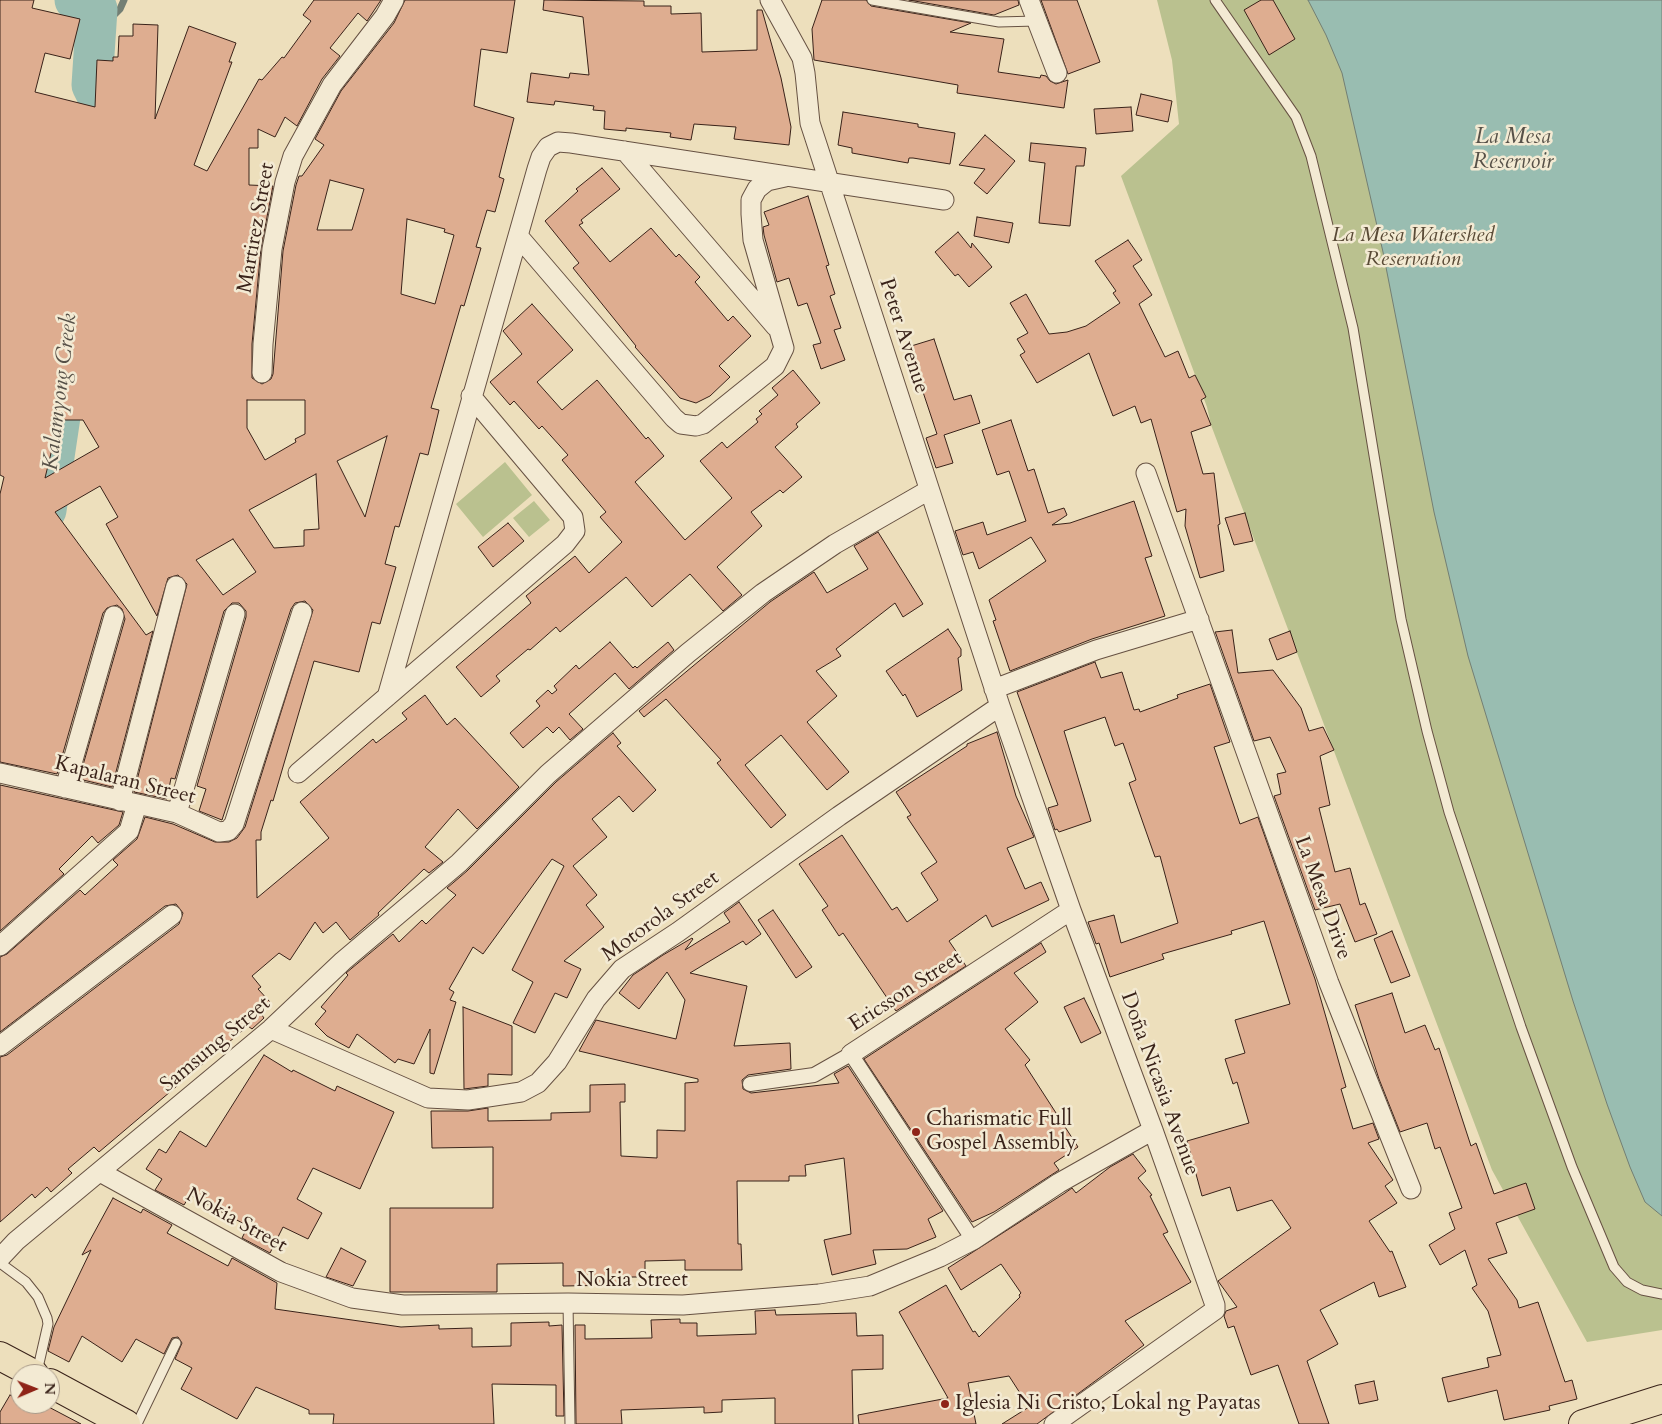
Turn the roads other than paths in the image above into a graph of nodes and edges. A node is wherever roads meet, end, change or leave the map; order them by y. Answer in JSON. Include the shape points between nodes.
{"nodes":[{"id":1,"x":394,"y":0,"type":"edge"},
{"id":2,"x":770,"y":0,"type":"edge"},
{"id":3,"x":872,"y":0,"type":"edge"},
{"id":4,"x":1028,"y":0,"type":"edge"},
{"id":5,"x":1215,"y":0,"type":"edge"},
{"id":6,"x":1036,"y":21,"type":"junction"},
{"id":7,"x":1057,"y":73,"type":"dead end"},
{"id":8,"x":625,"y":151,"type":"junction"},
{"id":9,"x":789,"y":176,"type":"junction"},
{"id":10,"x":829,"y":182,"type":"junction"},
{"id":11,"x":944,"y":200,"type":"dead end"},
{"id":12,"x":518,"y":237,"type":"junction"},
{"id":13,"x":781,"y":332,"type":"junction"},
{"id":14,"x":262,"y":374,"type":"dead end"},
{"id":15,"x":471,"y":396,"type":"junction"},
{"id":16,"x":1146,"y":473,"type":"dead end"},
{"id":17,"x":929,"y":490,"type":"junction"},
{"id":18,"x":176,"y":586,"type":"dead end"},
{"id":19,"x":302,"y":612,"type":"dead end"},
{"id":20,"x":235,"y":614,"type":"dead end"},
{"id":21,"x":114,"y":616,"type":"dead end"},
{"id":22,"x":1198,"y":619,"type":"junction"},
{"id":23,"x":387,"y":697,"type":"junction"},
{"id":24,"x":997,"y":697,"type":"junction"},
{"id":25,"x":0,"y":773,"type":"edge"},
{"id":26,"x":298,"y":773,"type":"dead end"},
{"id":27,"x":65,"y":788,"type":"junction"},
{"id":28,"x":129,"y":802,"type":"junction"},
{"id":29,"x":177,"y":813,"type":"junction"},
{"id":30,"x":1070,"y":910,"type":"junction"},
{"id":31,"x":172,"y":914,"type":"dead end"},
{"id":32,"x":0,"y":946,"type":"edge"},
{"id":33,"x":272,"y":1029,"type":"junction"},
{"id":34,"x":0,"y":1046,"type":"edge"},
{"id":35,"x":851,"y":1054,"type":"junction"},
{"id":36,"x":750,"y":1084,"type":"dead end"},
{"id":37,"x":1153,"y":1130,"type":"junction"},
{"id":38,"x":100,"y":1172,"type":"junction"},
{"id":39,"x":1411,"y":1189,"type":"dead end"},
{"id":40,"x":974,"y":1240,"type":"junction"},
{"id":41,"x":0,"y":1258,"type":"edge"},
{"id":42,"x":0,"y":1263,"type":"edge"},
{"id":43,"x":1662,"y":1294,"type":"edge"},
{"id":44,"x":568,"y":1303,"type":"junction"},
{"id":45,"x":176,"y":1343,"type":"dead end"},
{"id":46,"x":0,"y":1356,"type":"edge"},
{"id":47,"x":16,"y":1364,"type":"edge"},
{"id":48,"x":38,"y":1364,"type":"edge"},
{"id":49,"x":60,"y":1389,"type":"edge"},
{"id":50,"x":1662,"y":1399,"type":"edge"},
{"id":51,"x":122,"y":1423,"type":"edge"},
{"id":52,"x":570,"y":1424,"type":"edge"},
{"id":53,"x":1054,"y":1424,"type":"edge"},
{"id":54,"x":1583,"y":1424,"type":"edge"}],
"edges":[{"from":1,"to":14,"type":"street","name":"Martirez Street","via":[[332,85],[293,156],[272,248]]},
{"from":2,"to":10,"type":"street","name":"Peter Avenue","via":[[802,58],[810,123]]},
{"from":3,"to":6,"type":"lane","via":[[999,22]]},
{"from":4,"to":6,"type":"street"},
{"from":5,"to":43,"type":"lane","via":[[1296,117],[1311,156],[1353,328],[1401,619],[1427,731],[1449,812],[1521,1028],[1572,1167],[1614,1266],[1627,1282],[1642,1290]]},
{"from":6,"to":7,"type":"street"},
{"from":8,"to":9,"type":"street"},
{"from":8,"to":12,"type":"street","via":[[558,142],[548,147],[541,157]]},
{"from":8,"to":13,"type":"street"},
{"from":9,"to":10,"type":"street"},
{"from":9,"to":13,"type":"street","via":[[767,181],[751,200],[753,240]]},
{"from":10,"to":11,"type":"street"},
{"from":10,"to":17,"type":"street","name":"Peter Avenue"},
{"from":12,"to":13,"type":"street","via":[[681,424],[703,424],[775,366],[784,348]]},
{"from":12,"to":15,"type":"street"},
{"from":15,"to":23,"type":"street"},
{"from":15,"to":23,"type":"street","via":[[573,517],[575,531],[566,544]]},
{"from":16,"to":22,"type":"street","name":"La Mesa Drive"},
{"from":17,"to":24,"type":"street","name":"Peter Avenue"},
{"from":17,"to":33,"type":"street","name":"Samsung Street","via":[[835,544],[763,592],[680,659],[548,774],[459,863],[349,955]]},
{"from":18,"to":28,"type":"street"},
{"from":19,"to":29,"type":"street","name":"Kapalaran Street","via":[[234,824],[228,831],[219,832]]},
{"from":20,"to":29,"type":"street"},
{"from":21,"to":27,"type":"street"},
{"from":22,"to":24,"type":"street","via":[[1096,650]]},
{"from":22,"to":39,"type":"street","name":"La Mesa Drive","via":[[1329,983]]},
{"from":23,"to":26,"type":"street"},
{"from":24,"to":30,"type":"street","name":"Doña Nicasia Avenue"},
{"from":24,"to":33,"type":"street","name":"Motorola Street","via":[[839,816],[622,969],[596,999],[557,1062],[538,1083],[521,1092],[468,1100],[428,1098]]},
{"from":25,"to":27,"type":"street","name":"Kapalaran Street"},
{"from":27,"to":28,"type":"street","name":"Kapalaran Street"},
{"from":28,"to":29,"type":"street","name":"Kapalaran Street"},
{"from":28,"to":32,"type":"street","via":[[129,831]]},
{"from":30,"to":35,"type":"street","name":"Ericsson Street"},
{"from":30,"to":37,"type":"street","name":"Doña Nicasia Avenue"},
{"from":31,"to":34,"type":"street"},
{"from":33,"to":38,"type":"street","name":"Samsung Street"},
{"from":35,"to":36,"type":"street","via":[[814,1075]]},
{"from":35,"to":40,"type":"street","name":"Ericsson Street"},
{"from":37,"to":40,"type":"street","name":"Nokia Street","via":[[1059,1183]]},
{"from":37,"to":53,"type":"street","name":"Doña Nicasia Avenue","via":[[1215,1310]]},
{"from":38,"to":41,"type":"street","name":"Samsung Street"},
{"from":38,"to":44,"type":"street","name":"Nokia Street","via":[[281,1272],[352,1298],[403,1305]]},
{"from":40,"to":44,"type":"street","name":"Nokia Street","via":[[870,1286],[819,1294],[683,1305]]},
{"from":42,"to":48,"type":"lane","via":[[26,1282],[38,1297],[47,1318]]},
{"from":44,"to":52,"type":"lane"},
{"from":45,"to":51,"type":"lane"},
{"from":46,"to":47,"type":"main road"},
{"from":49,"to":51,"type":"main road"},
{"from":50,"to":54,"type":"main road"}]}
